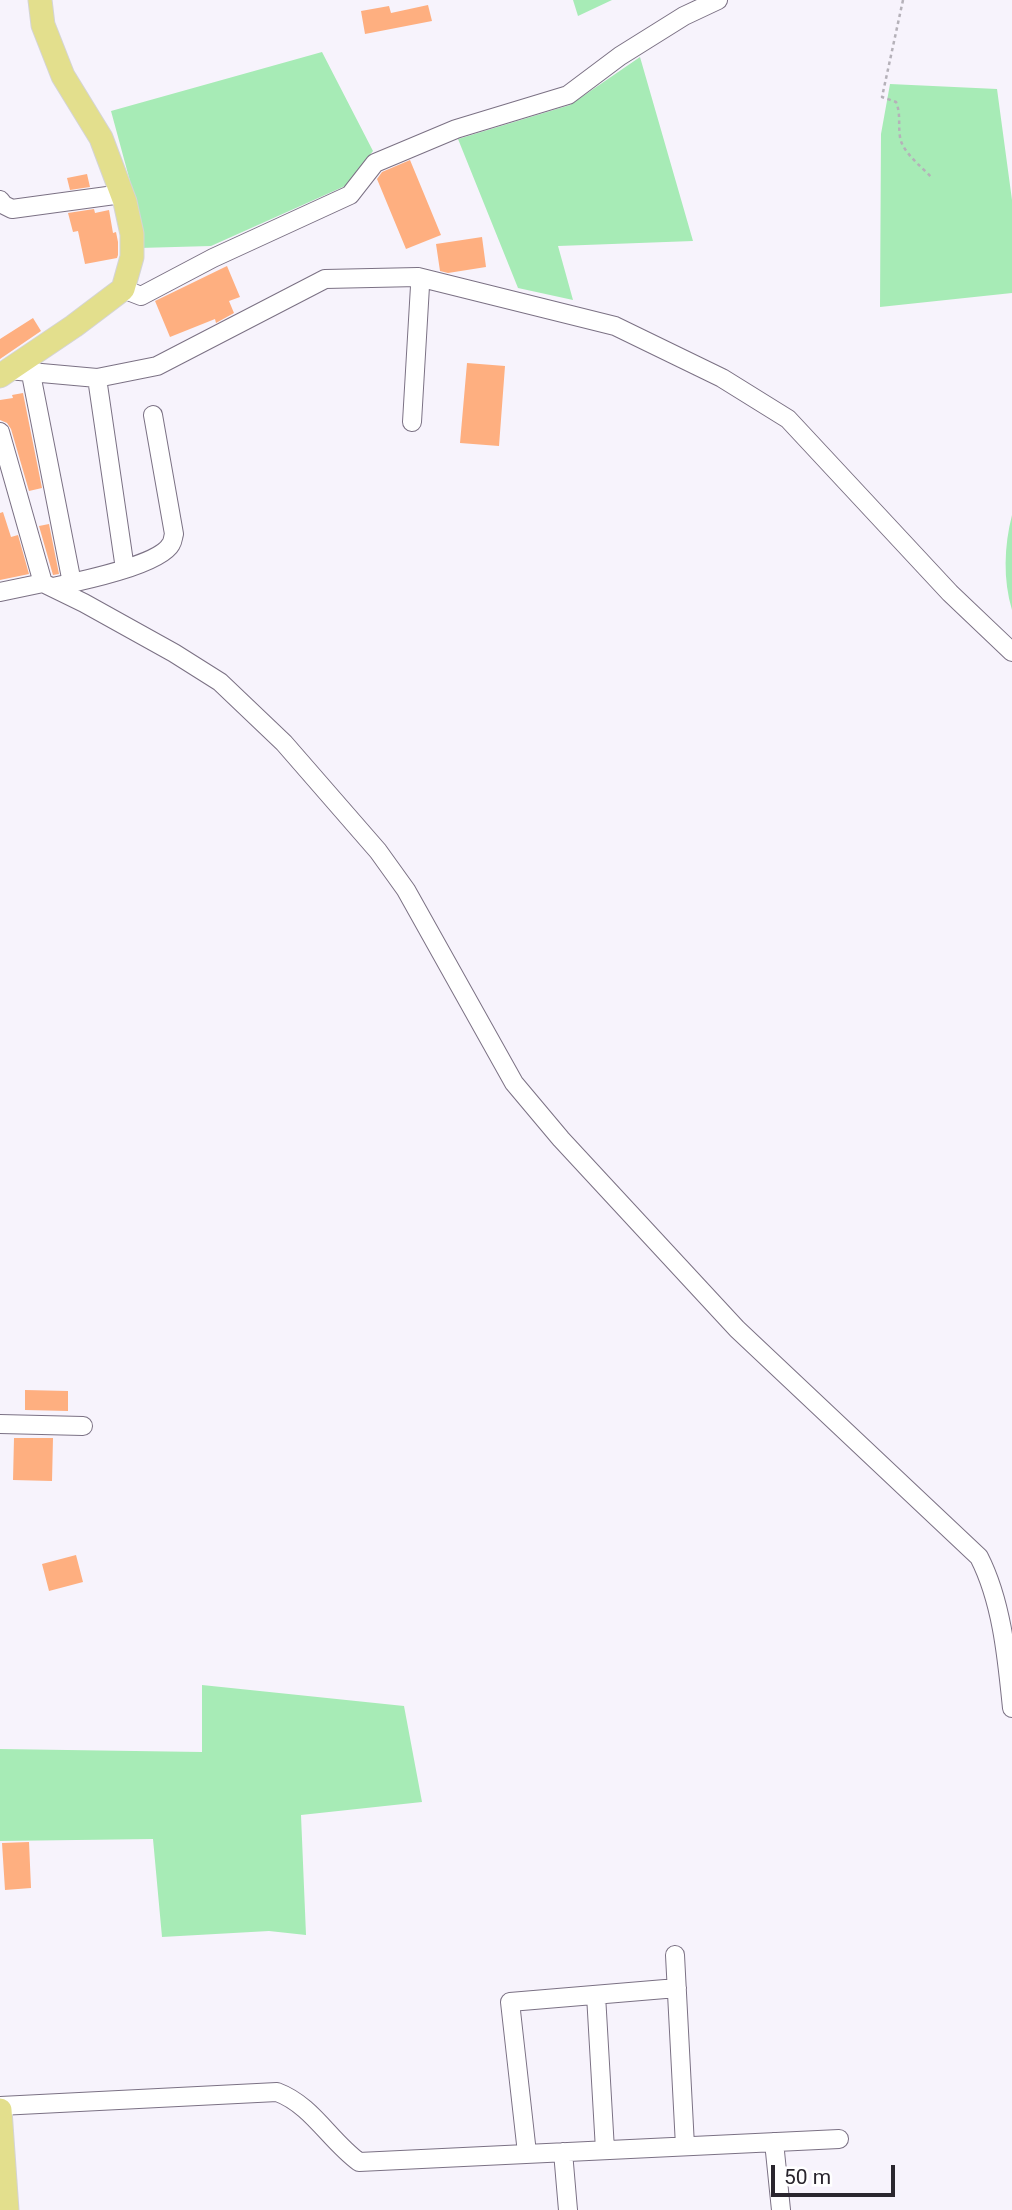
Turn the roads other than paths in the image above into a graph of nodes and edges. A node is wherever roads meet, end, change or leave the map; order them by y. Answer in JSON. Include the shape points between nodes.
{"nodes":[{"id":1,"x":40,"y":0,"type":"edge"},
{"id":2,"x":718,"y":0,"type":"edge"},
{"id":3,"x":122,"y":194,"type":"junction"},
{"id":4,"x":0,"y":201,"type":"edge"},
{"id":5,"x":418,"y":277,"type":"junction"},
{"id":6,"x":123,"y":289,"type":"junction"},
{"id":7,"x":4,"y":373,"type":"edge"},
{"id":8,"x":31,"y":373,"type":"junction"},
{"id":9,"x":97,"y":378,"type":"junction"},
{"id":10,"x":153,"y":415,"type":"dead end"},
{"id":11,"x":412,"y":422,"type":"dead end"},
{"id":12,"x":0,"y":432,"type":"edge"},
{"id":13,"x":5,"y":468,"type":"edge"},
{"id":14,"x":125,"y":569,"type":"junction"},
{"id":15,"x":72,"y":583,"type":"junction"},
{"id":16,"x":48,"y":585,"type":"junction"},
{"id":17,"x":0,"y":592,"type":"edge"},
{"id":18,"x":1012,"y":652,"type":"edge"},
{"id":19,"x":0,"y":1424,"type":"edge"},
{"id":20,"x":83,"y":1426,"type":"dead end"},
{"id":21,"x":1010,"y":1659,"type":"edge"},
{"id":22,"x":1012,"y":1708,"type":"edge"},
{"id":23,"x":675,"y":1955,"type":"dead end"},
{"id":24,"x":677,"y":1988,"type":"junction"},
{"id":25,"x":596,"y":1995,"type":"junction"},
{"id":26,"x":0,"y":2108,"type":"edge"},
{"id":27,"x":839,"y":2139,"type":"dead end"},
{"id":28,"x":774,"y":2142,"type":"junction"},
{"id":29,"x":685,"y":2146,"type":"junction"},
{"id":30,"x":605,"y":2150,"type":"junction"},
{"id":31,"x":563,"y":2151,"type":"junction"},
{"id":32,"x":527,"y":2153,"type":"junction"},
{"id":33,"x":7,"y":2210,"type":"edge"},
{"id":34,"x":568,"y":2210,"type":"edge"},
{"id":35,"x":781,"y":2210,"type":"edge"}],
"edges":[{"from":1,"to":3,"type":"main road","via":[[43,25],[63,76],[101,138]]},
{"from":2,"to":6,"type":"street","via":[[620,56],[568,95],[456,129],[375,163],[350,195],[141,296]]},
{"from":3,"to":4,"type":"street","via":[[12,209]]},
{"from":3,"to":6,"type":"main road","via":[[132,234],[132,257]]},
{"from":5,"to":9,"type":"street","via":[[325,279],[157,366]]},
{"from":5,"to":11,"type":"street"},
{"from":5,"to":18,"type":"street","via":[[615,326],[722,378],[788,419],[950,593]]},
{"from":6,"to":7,"type":"main road"},
{"from":7,"to":8,"type":"street"},
{"from":8,"to":9,"type":"street"},
{"from":8,"to":15,"type":"street"},
{"from":9,"to":14,"type":"street"},
{"from":10,"to":14,"type":"street","via":[[174,534],[162,554]]},
{"from":12,"to":13,"type":"street"},
{"from":13,"to":16,"type":"street"},
{"from":14,"to":15,"type":"street"},
{"from":15,"to":16,"type":"street"},
{"from":16,"to":17,"type":"street"},
{"from":16,"to":21,"type":"street","via":[[220,682],[284,743],[406,890],[514,1083],[561,1139],[737,1329],[979,1556]]},
{"from":19,"to":20,"type":"street"},
{"from":21,"to":22,"type":"street"},
{"from":23,"to":24,"type":"street"},
{"from":24,"to":25,"type":"street"},
{"from":24,"to":29,"type":"street"},
{"from":25,"to":30,"type":"street"},
{"from":25,"to":32,"type":"street","via":[[510,2002]]},
{"from":26,"to":32,"type":"street","via":[[277,2092],[308,2110],[359,2162]]},
{"from":26,"to":33,"type":"main road"},
{"from":27,"to":28,"type":"street"},
{"from":28,"to":29,"type":"street"},
{"from":28,"to":35,"type":"street"},
{"from":29,"to":30,"type":"street"},
{"from":30,"to":31,"type":"street"},
{"from":31,"to":32,"type":"street"},
{"from":31,"to":34,"type":"street"}]}
